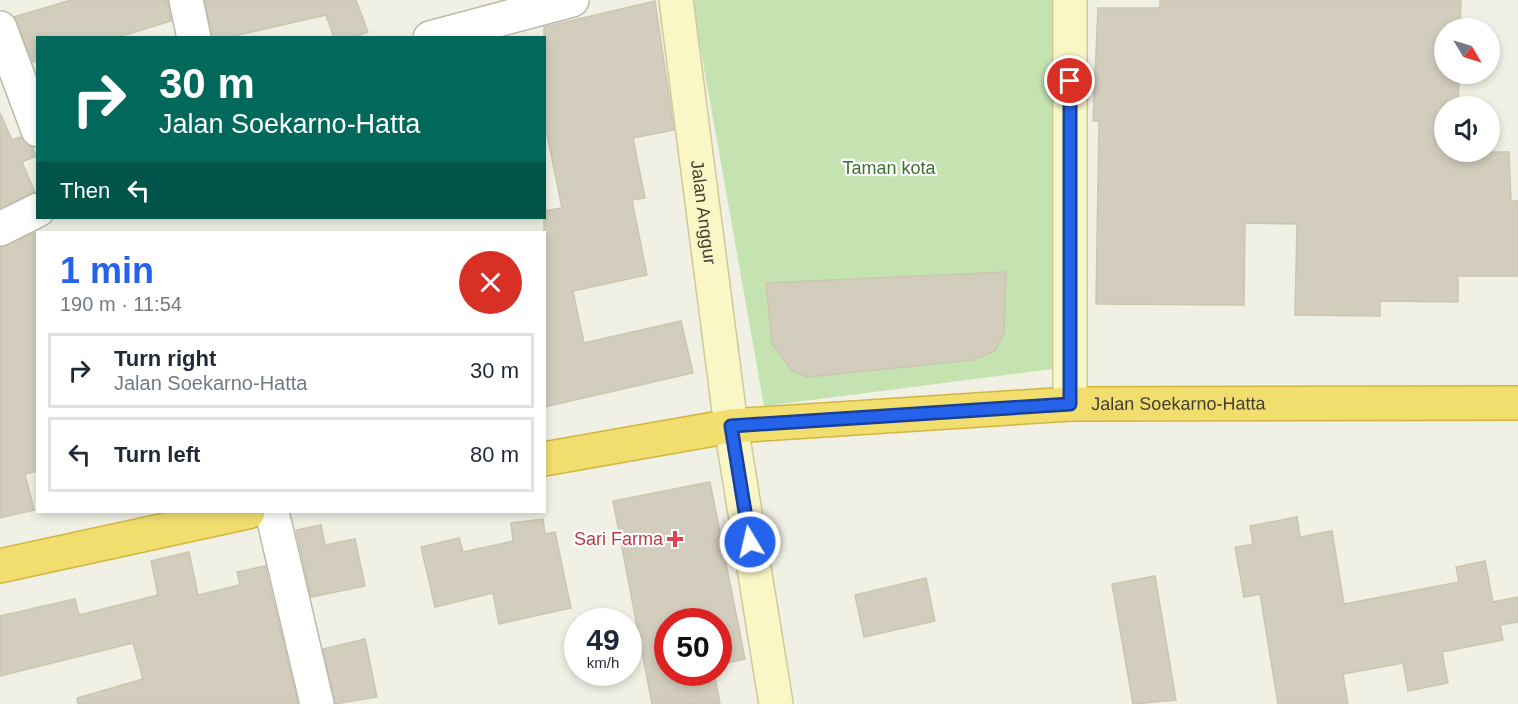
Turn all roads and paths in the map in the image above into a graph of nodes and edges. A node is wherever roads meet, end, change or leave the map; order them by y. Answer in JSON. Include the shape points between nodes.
{"nodes":[{"id":1,"x":186,"y":0,"type":"edge"},
{"id":2,"x":572,"y":0,"type":"edge"},
{"id":3,"x":675,"y":0,"type":"edge"},
{"id":4,"x":1070,"y":0,"type":"edge"},
{"id":5,"x":0,"y":28,"type":"edge"},
{"id":6,"x":194,"y":36,"type":"edge"},
{"id":7,"x":437,"y":36,"type":"edge"},
{"id":8,"x":36,"y":125,"type":"edge"},
{"id":9,"x":36,"y":211,"type":"edge"},
{"id":10,"x":0,"y":229,"type":"edge"},
{"id":11,"x":1518,"y":403,"type":"edge"},
{"id":12,"x":1070,"y":404,"type":"junction"},
{"id":13,"x":731,"y":426,"type":"junction"},
{"id":14,"x":546,"y":459,"type":"edge"},
{"id":15,"x":243,"y":513,"type":"edge"},
{"id":16,"x":272,"y":513,"type":"edge"},
{"id":17,"x":0,"y":566,"type":"edge"},
{"id":18,"x":317,"y":704,"type":"edge"},
{"id":19,"x":776,"y":704,"type":"edge"}],
"edges":[{"from":1,"to":6,"type":"street"},
{"from":2,"to":7,"type":"street"},
{"from":3,"to":13,"type":"street","name":"Jalan Anggur"},
{"from":4,"to":12,"type":"street"},
{"from":5,"to":8,"type":"street"},
{"from":9,"to":10,"type":"street"},
{"from":11,"to":12,"type":"highway","name":"Jalan Soekarno-Hatta"},
{"from":12,"to":13,"type":"highway","name":"Jalan Soekarno-Hatta"},
{"from":13,"to":14,"type":"highway","name":"Jalan Soekarno-Hatta"},
{"from":13,"to":19,"type":"street","name":"Jalan Anggur"},
{"from":15,"to":17,"type":"highway"},
{"from":16,"to":18,"type":"street"}]}
